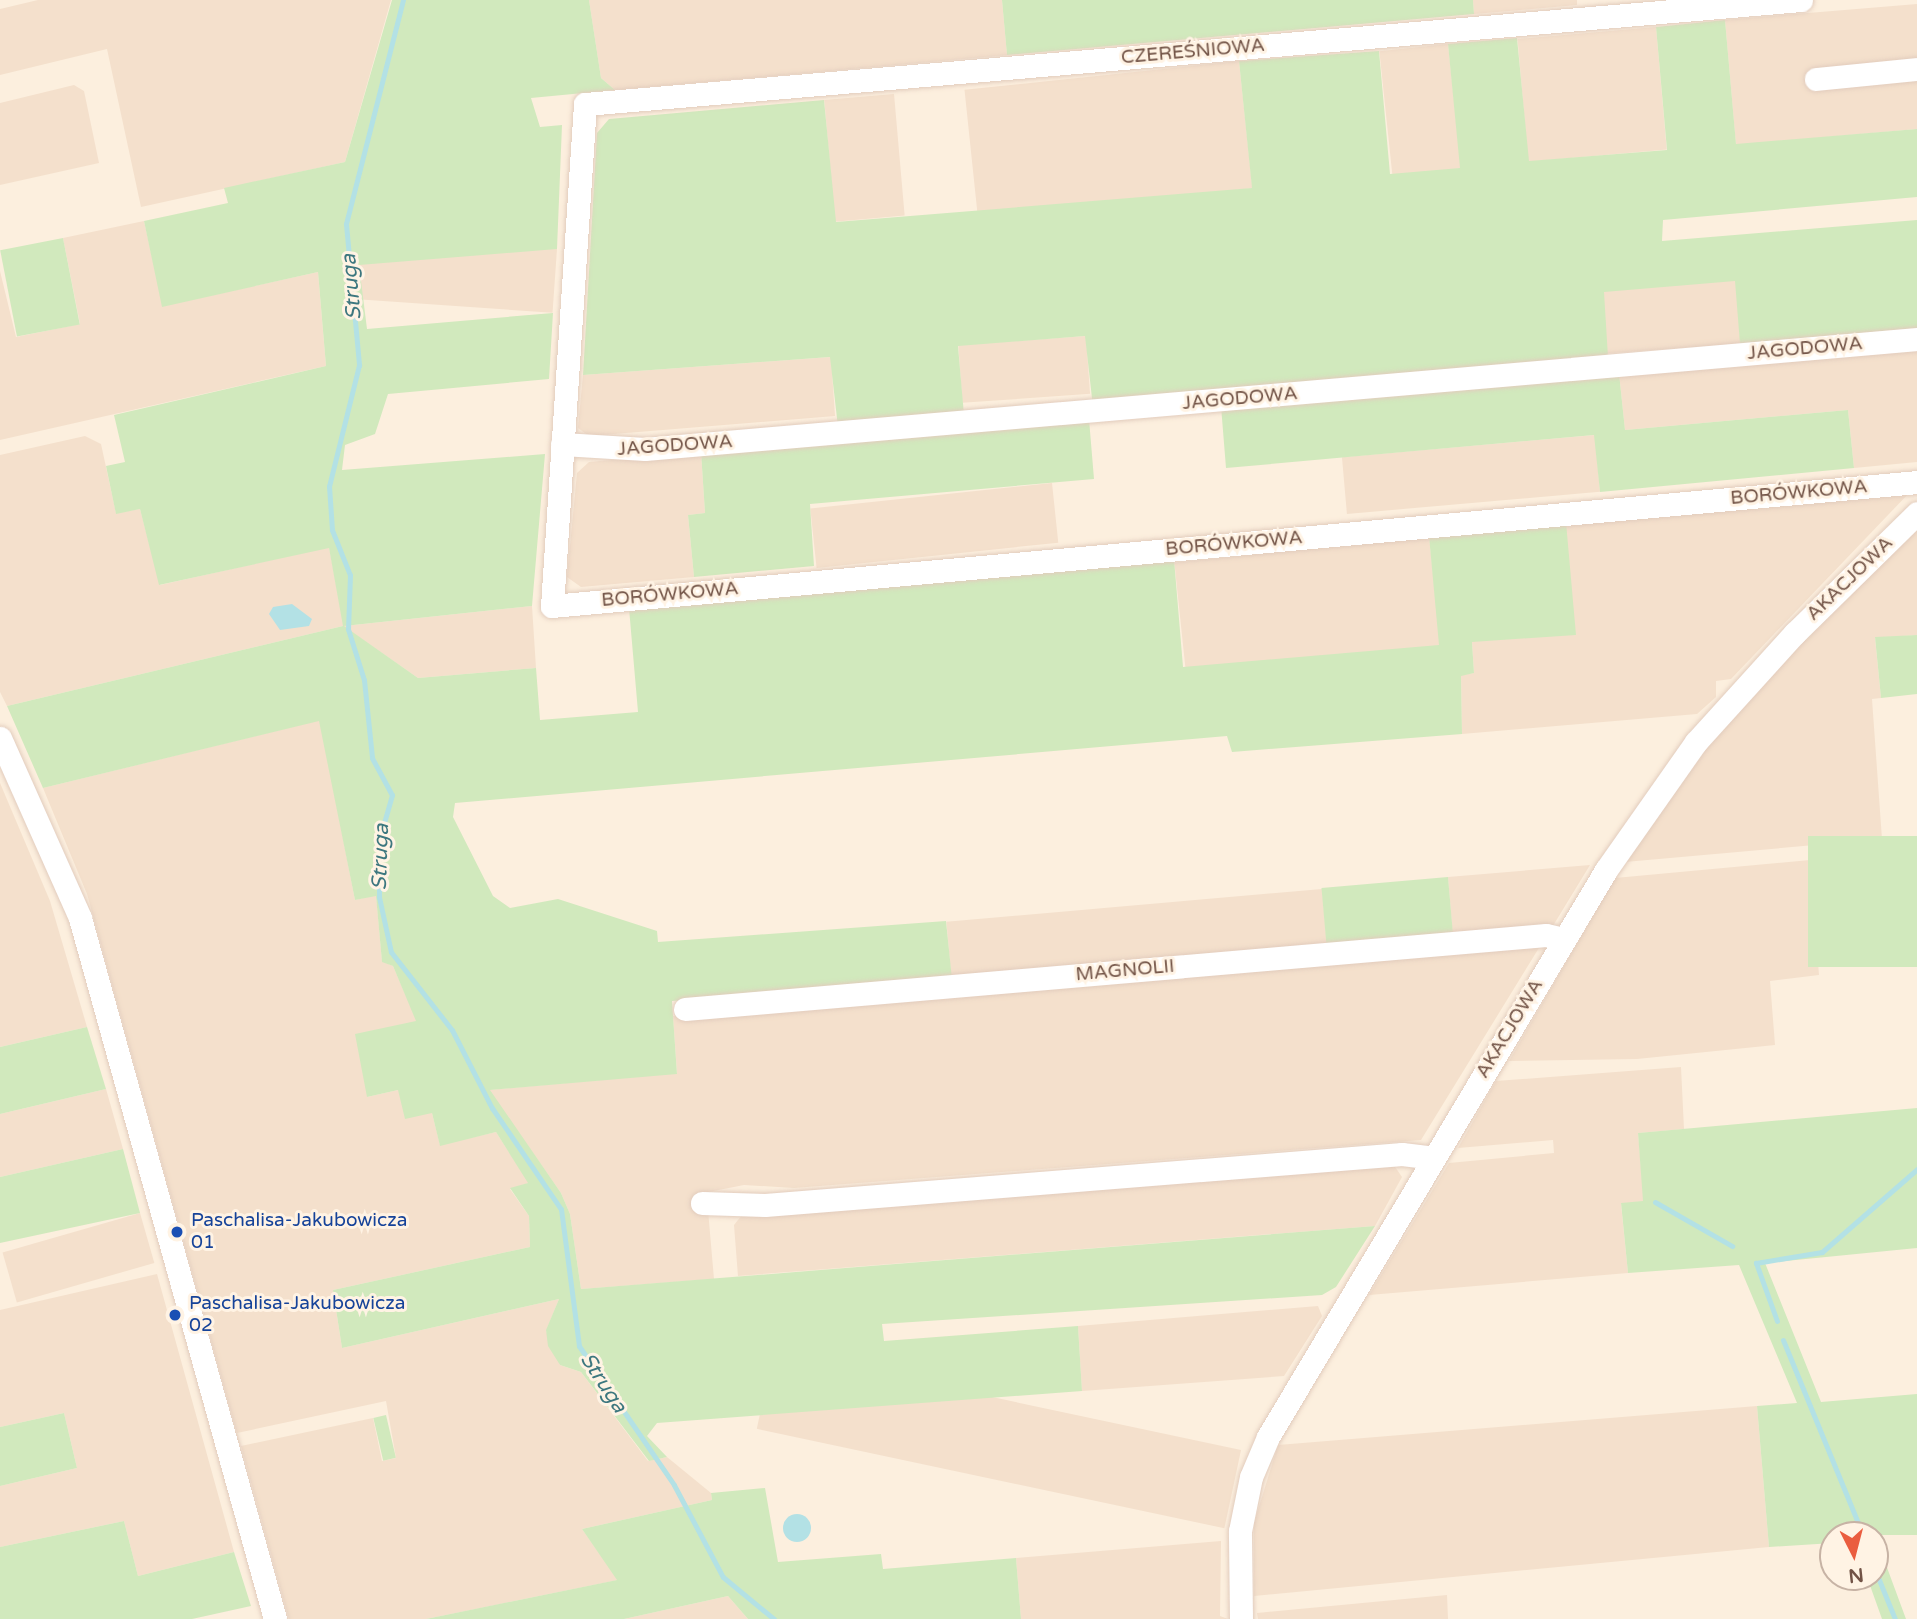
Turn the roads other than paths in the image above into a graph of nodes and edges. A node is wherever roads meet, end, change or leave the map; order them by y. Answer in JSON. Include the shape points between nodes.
{"nodes":[{"id":1,"x":1801,"y":0,"type":"edge"},
{"id":2,"x":1917,"y":69,"type":"edge"},
{"id":3,"x":1816,"y":79,"type":"dead end"},
{"id":4,"x":1917,"y":339,"type":"edge"},
{"id":5,"x":562,"y":444,"type":"junction"},
{"id":6,"x":1917,"y":482,"type":"edge"},
{"id":7,"x":1917,"y":513,"type":"edge"},
{"id":8,"x":0,"y":738,"type":"edge"},
{"id":9,"x":1564,"y":939,"type":"junction"},
{"id":10,"x":685,"y":1009,"type":"dead end"},
{"id":11,"x":1433,"y":1158,"type":"junction"},
{"id":12,"x":702,"y":1203,"type":"dead end"},
{"id":13,"x":275,"y":1619,"type":"edge"},
{"id":14,"x":1241,"y":1619,"type":"edge"}],
"edges":[{"from":1,"to":5,"type":"street","name":"CZEREŚNIOWA","via":[[585,104]]},
{"from":2,"to":3,"type":"street"},
{"from":4,"to":5,"type":"street","name":"JAGODOWA","via":[[659,448],[607,451]]},
{"from":5,"to":6,"type":"street","name":"BORÓWKOWA","via":[[552,606]]},
{"from":7,"to":9,"type":"street","name":"AKACJOWA","via":[[1787,641],[1696,742]]},
{"from":8,"to":13,"type":"street","via":[[80,918]]},
{"from":9,"to":10,"type":"street","name":"MAGNOLII","via":[[1546,935]]},
{"from":9,"to":11,"type":"street","name":"AKACJOWA"},
{"from":11,"to":12,"type":"street","via":[[1402,1154],[765,1205]]},
{"from":11,"to":14,"type":"street","name":"AKACJOWA","via":[[1259,1456],[1240,1531]]}]}
